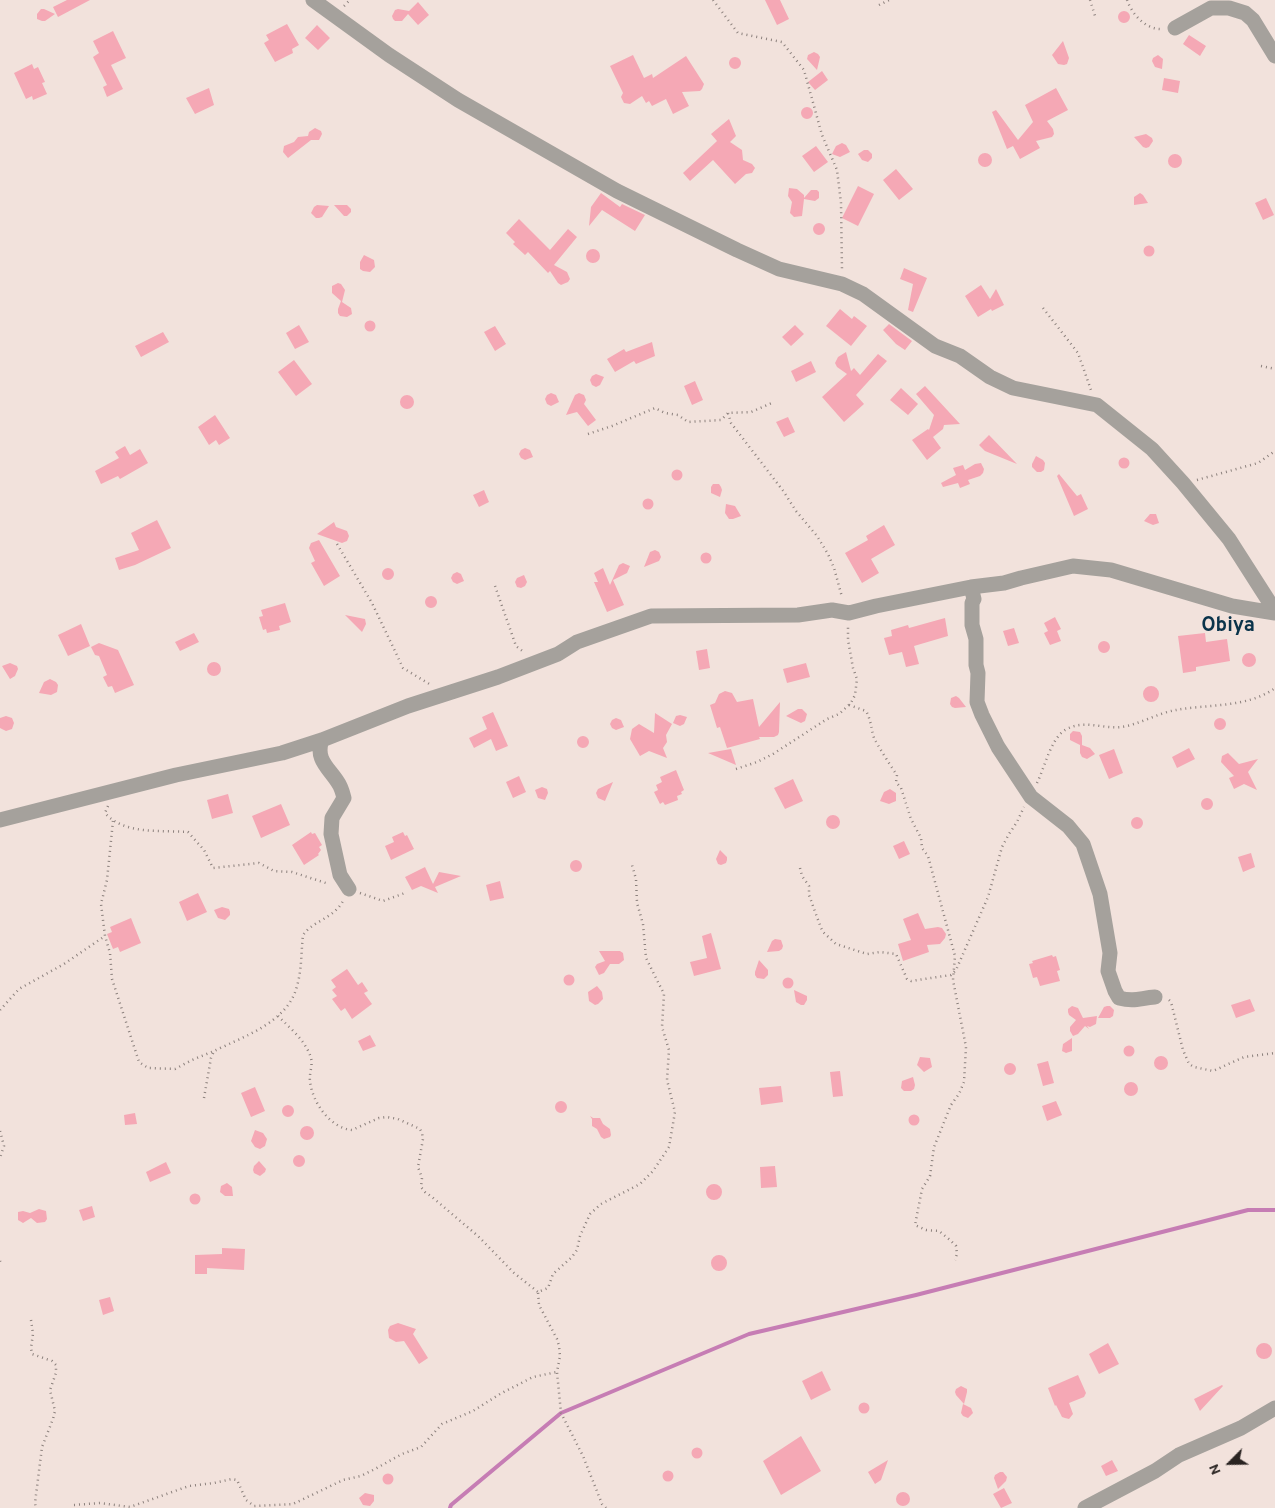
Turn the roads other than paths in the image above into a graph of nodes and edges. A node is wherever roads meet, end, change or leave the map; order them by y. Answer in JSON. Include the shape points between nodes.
{"nodes":[{"id":1,"x":313,"y":0,"type":"edge"},
{"id":2,"x":1175,"y":28,"type":"road end"},
{"id":3,"x":1275,"y":56,"type":"edge"},
{"id":4,"x":971,"y":588,"type":"junction"},
{"id":5,"x":1275,"y":612,"type":"edge"},
{"id":6,"x":322,"y":740,"type":"junction"},
{"id":7,"x":0,"y":820,"type":"edge"},
{"id":8,"x":349,"y":888,"type":"road end"},
{"id":9,"x":1155,"y":997,"type":"road end"},
{"id":10,"x":1275,"y":1408,"type":"edge"},
{"id":11,"x":1086,"y":1508,"type":"edge"}],
"edges":[{"from":1,"to":5,"type":"street","via":[[458,100],[617,191],[779,269],[842,284],[863,294],[935,346],[960,356],[1013,388],[1097,406],[1152,449],[1183,483],[1229,540]]},
{"from":2,"to":3,"type":"street","via":[[1211,8],[1229,8],[1245,13],[1253,20]]},
{"from":4,"to":5,"type":"street","via":[[1073,566],[1111,570],[1232,606]]},
{"from":4,"to":6,"type":"street","via":[[849,613],[832,610],[798,615],[652,616],[577,642],[558,654],[498,677],[408,706]]},
{"from":4,"to":9,"type":"street","via":[[978,673],[977,702],[984,721],[1030,798],[1068,826],[1083,844],[1100,894],[1110,953],[1108,972],[1119,998],[1138,1001]]},
{"from":6,"to":7,"type":"street","via":[[282,753]]},
{"from":6,"to":8,"type":"street","via":[[319,749],[322,761],[340,786],[344,798],[332,818],[331,834],[340,875]]},
{"from":10,"to":11,"type":"street","via":[[1241,1428],[1179,1455]]}]}
